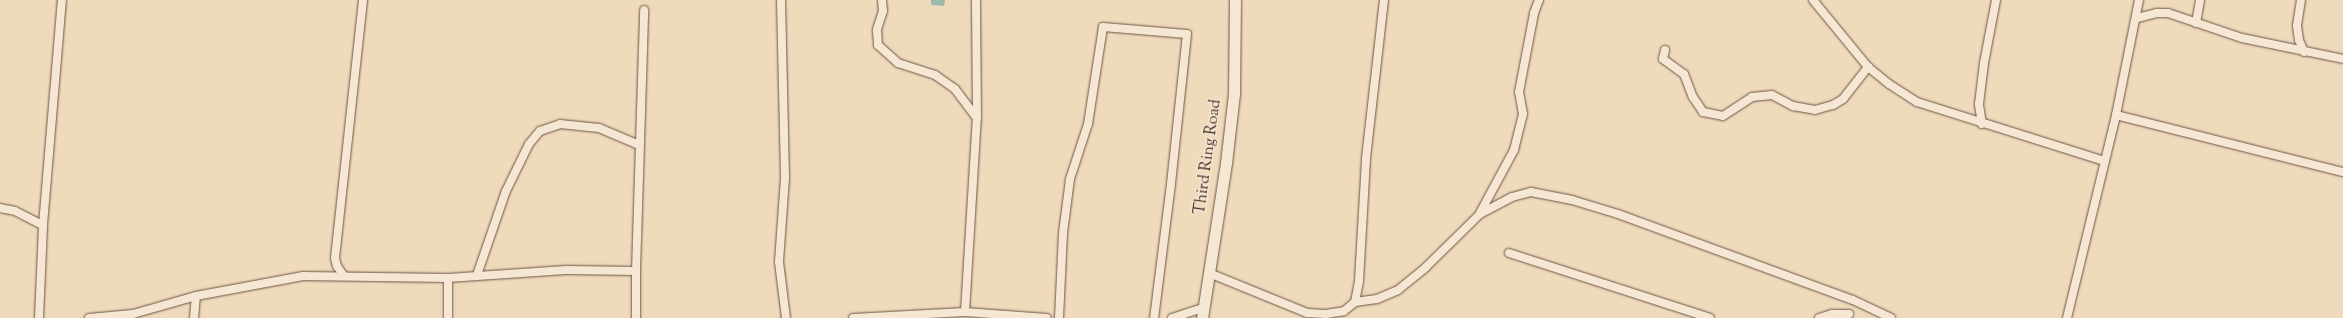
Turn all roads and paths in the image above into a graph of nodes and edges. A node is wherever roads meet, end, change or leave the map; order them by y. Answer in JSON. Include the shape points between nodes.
{"nodes":[{"id":1,"x":62,"y":0,"type":"edge"},
{"id":2,"x":363,"y":0,"type":"edge"},
{"id":3,"x":781,"y":0,"type":"edge"},
{"id":4,"x":882,"y":0,"type":"edge"},
{"id":5,"x":976,"y":0,"type":"edge"},
{"id":6,"x":1235,"y":0,"type":"edge"},
{"id":7,"x":1384,"y":0,"type":"edge"},
{"id":8,"x":1539,"y":0,"type":"edge"},
{"id":9,"x":1996,"y":0,"type":"edge"},
{"id":10,"x":2139,"y":0,"type":"edge"},
{"id":11,"x":2200,"y":0,"type":"edge"},
{"id":12,"x":2301,"y":0,"type":"edge"},
{"id":13,"x":1817,"y":2,"type":"edge"},
{"id":14,"x":644,"y":10,"type":"dead end"},
{"id":15,"x":2137,"y":18,"type":"junction"},
{"id":16,"x":2196,"y":23,"type":"junction"},
{"id":17,"x":1665,"y":50,"type":"dead end"},
{"id":18,"x":2304,"y":52,"type":"junction"},
{"id":19,"x":2343,"y":59,"type":"edge"},
{"id":20,"x":1868,"y":67,"type":"junction"},
{"id":21,"x":2116,"y":115,"type":"junction"},
{"id":22,"x":977,"y":118,"type":"junction"},
{"id":23,"x":1982,"y":124,"type":"junction"},
{"id":24,"x":639,"y":145,"type":"junction"},
{"id":25,"x":2104,"y":161,"type":"junction"},
{"id":26,"x":2343,"y":172,"type":"edge"},
{"id":27,"x":0,"y":208,"type":"edge"},
{"id":28,"x":1480,"y":214,"type":"junction"},
{"id":29,"x":43,"y":225,"type":"junction"},
{"id":30,"x":1509,"y":253,"type":"dead end"},
{"id":31,"x":636,"y":271,"type":"junction"},
{"id":32,"x":1209,"y":273,"type":"junction"},
{"id":33,"x":477,"y":275,"type":"junction"},
{"id":34,"x":344,"y":276,"type":"junction"},
{"id":35,"x":448,"y":278,"type":"junction"},
{"id":36,"x":196,"y":296,"type":"junction"},
{"id":37,"x":1853,"y":300,"type":"junction"},
{"id":38,"x":1355,"y":302,"type":"junction"},
{"id":39,"x":965,"y":312,"type":"junction"},
{"id":40,"x":1202,"y":313,"type":"edge"},
{"id":41,"x":1848,"y":316,"type":"edge"},
{"id":42,"x":39,"y":318,"type":"edge"},
{"id":43,"x":89,"y":318,"type":"edge"},
{"id":44,"x":194,"y":318,"type":"edge"},
{"id":45,"x":448,"y":318,"type":"edge"},
{"id":46,"x":636,"y":318,"type":"edge"},
{"id":47,"x":786,"y":318,"type":"edge"},
{"id":48,"x":853,"y":318,"type":"edge"},
{"id":49,"x":1047,"y":318,"type":"edge"},
{"id":50,"x":1059,"y":318,"type":"edge"},
{"id":51,"x":1154,"y":318,"type":"edge"},
{"id":52,"x":1172,"y":318,"type":"edge"},
{"id":53,"x":1710,"y":318,"type":"edge"},
{"id":54,"x":1819,"y":318,"type":"edge"},
{"id":55,"x":1891,"y":318,"type":"edge"},
{"id":56,"x":2067,"y":318,"type":"edge"}],
"edges":[{"from":1,"to":29,"type":"street"},
{"from":2,"to":34,"type":"street","via":[[335,258]]},
{"from":3,"to":47,"type":"street","via":[[785,178],[779,262]]},
{"from":4,"to":22,"type":"street","via":[[883,12],[877,30],[878,45],[898,63],[935,74],[955,89]]},
{"from":5,"to":22,"type":"street"},
{"from":6,"to":32,"type":"street","name":"Third Ring Road","via":[[1234,94]]},
{"from":7,"to":38,"type":"street","via":[[1366,158],[1359,281]]},
{"from":8,"to":28,"type":"street","via":[[1534,13],[1519,92],[1523,114],[1514,150]]},
{"from":9,"to":23,"type":"street","via":[[1982,77],[1979,104]]},
{"from":10,"to":15,"type":"street"},
{"from":11,"to":16,"type":"street"},
{"from":12,"to":18,"type":"street","via":[[2297,26]]},
{"from":13,"to":20,"type":"street"},
{"from":14,"to":24,"type":"street"},
{"from":15,"to":16,"type":"street","via":[[2168,13]]},
{"from":15,"to":21,"type":"street"},
{"from":16,"to":18,"type":"street","via":[[2242,38]]},
{"from":17,"to":20,"type":"street","via":[[1663,59],[1684,74],[1693,97],[1703,112],[1723,116],[1752,97],[1772,95],[1792,106],[1815,110],[1833,105],[1843,100]]},
{"from":18,"to":19,"type":"street"},
{"from":20,"to":23,"type":"street","via":[[1917,102]]},
{"from":21,"to":25,"type":"street"},
{"from":21,"to":26,"type":"street"},
{"from":22,"to":39,"type":"street"},
{"from":23,"to":25,"type":"street"},
{"from":24,"to":31,"type":"street"},
{"from":24,"to":33,"type":"street","via":[[599,128],[560,124],[540,131],[529,144],[506,192]]},
{"from":25,"to":56,"type":"street"},
{"from":27,"to":29,"type":"street","via":[[15,211]]},
{"from":28,"to":37,"type":"street","via":[[1512,197],[1531,192],[1572,200],[1618,214]]},
{"from":28,"to":38,"type":"street","via":[[1426,267],[1398,290],[1378,299]]},
{"from":29,"to":42,"type":"street"},
{"from":30,"to":53,"type":"street"},
{"from":31,"to":33,"type":"street","via":[[566,270]]},
{"from":31,"to":46,"type":"street"},
{"from":32,"to":38,"type":"street","via":[[1307,313],[1326,314],[1344,311]]},
{"from":32,"to":40,"type":"street","name":"Third Ring Road"},
{"from":33,"to":35,"type":"street"},
{"from":34,"to":35,"type":"street"},
{"from":34,"to":36,"type":"street","via":[[303,276]]},
{"from":35,"to":45,"type":"street"},
{"from":36,"to":43,"type":"street","via":[[133,314]]},
{"from":36,"to":44,"type":"street"},
{"from":37,"to":41,"type":"street"},
{"from":37,"to":55,"type":"street"},
{"from":39,"to":48,"type":"street"},
{"from":39,"to":49,"type":"street"},
{"from":40,"to":52,"type":"street"},
{"from":41,"to":54,"type":"street","via":[[1832,314]]},
{"from":50,"to":51,"type":"street","via":[[1063,232],[1070,179],[1088,124],[1103,27],[1187,34]]}]}
